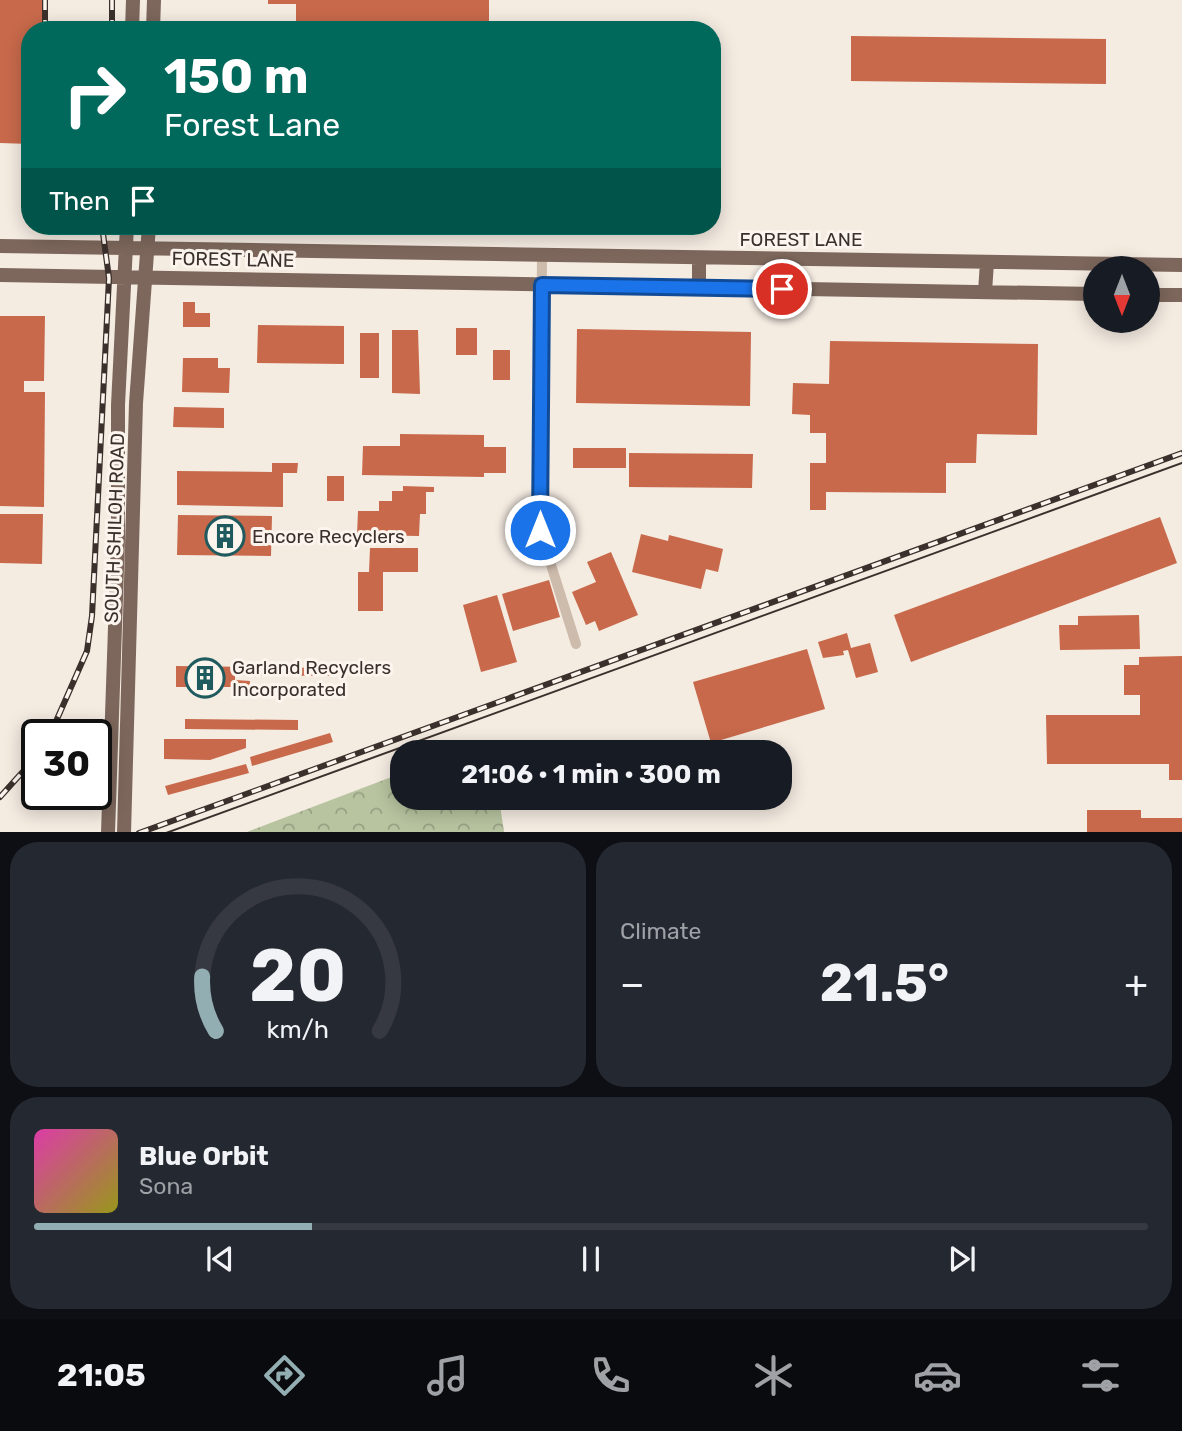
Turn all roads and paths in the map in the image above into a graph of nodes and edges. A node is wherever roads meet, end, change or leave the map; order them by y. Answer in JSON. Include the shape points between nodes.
{"nodes":[{"id":1,"x":133,"y":0,"type":"edge"},
{"id":2,"x":154,"y":0,"type":"edge"},
{"id":3,"x":132,"y":21,"type":"edge"},
{"id":4,"x":153,"y":21,"type":"edge"},
{"id":5,"x":127,"y":235,"type":"edge"},
{"id":6,"x":149,"y":235,"type":"edge"},
{"id":7,"x":0,"y":246,"type":"edge"},
{"id":8,"x":126,"y":247,"type":"junction"},
{"id":9,"x":148,"y":247,"type":"junction"},
{"id":10,"x":542,"y":255,"type":"junction"},
{"id":11,"x":1182,"y":256,"type":"edge"},
{"id":12,"x":699,"y":258,"type":"junction"},
{"id":13,"x":986,"y":262,"type":"junction"},
{"id":14,"x":1083,"y":263,"type":"edge"},
{"id":15,"x":1160,"y":263,"type":"edge"},
{"id":16,"x":1160,"y":264,"type":"edge"},
{"id":17,"x":1182,"y":264,"type":"edge"},
{"id":18,"x":0,"y":275,"type":"edge"},
{"id":19,"x":124,"y":277,"type":"junction"},
{"id":20,"x":146,"y":277,"type":"junction"},
{"id":21,"x":542,"y":285,"type":"junction"},
{"id":22,"x":699,"y":287,"type":"junction"},
{"id":23,"x":985,"y":292,"type":"junction"},
{"id":24,"x":1083,"y":294,"type":"edge"},
{"id":25,"x":1160,"y":295,"type":"edge"},
{"id":26,"x":1182,"y":295,"type":"edge"},
{"id":27,"x":576,"y":644,"type":"dead end"},
{"id":28,"x":108,"y":832,"type":"edge"},
{"id":29,"x":124,"y":832,"type":"edge"}],
"edges":[{"from":1,"to":3,"type":"main road"},
{"from":2,"to":4,"type":"main road"},
{"from":5,"to":8,"type":"main road","name":"SOUTH SHILOH ROAD"},
{"from":6,"to":9,"type":"main road","name":"SOUTH SHILOH ROAD"},
{"from":7,"to":8,"type":"main road","name":"FOREST LANE"},
{"from":8,"to":9,"type":"main road","name":"FOREST LANE"},
{"from":8,"to":19,"type":"main road","name":"SOUTH SHILOH ROAD"},
{"from":9,"to":10,"type":"main road","name":"FOREST LANE"},
{"from":9,"to":20,"type":"main road","name":"SOUTH SHILOH ROAD"},
{"from":10,"to":12,"type":"main road","name":"FOREST LANE"},
{"from":10,"to":21,"type":"street"},
{"from":11,"to":15,"type":"main road"},
{"from":12,"to":13,"type":"main road","name":"FOREST LANE"},
{"from":12,"to":22,"type":"main road"},
{"from":13,"to":14,"type":"main road","name":"FOREST LANE"},
{"from":13,"to":23,"type":"main road"},
{"from":16,"to":17,"type":"main road","name":"FOREST LANE"},
{"from":18,"to":19,"type":"main road","name":"FOREST LANE"},
{"from":19,"to":20,"type":"main road","name":"FOREST LANE"},
{"from":19,"to":28,"type":"main road","name":"SOUTH SHILOH ROAD"},
{"from":20,"to":21,"type":"main road","name":"FOREST LANE"},
{"from":20,"to":29,"type":"main road","name":"SOUTH SHILOH ROAD","via":[[136,403]]},
{"from":21,"to":22,"type":"main road","name":"FOREST LANE"},
{"from":21,"to":27,"type":"street","via":[[540,530]]},
{"from":22,"to":23,"type":"main road","name":"FOREST LANE"},
{"from":23,"to":24,"type":"main road","name":"FOREST LANE"},
{"from":25,"to":26,"type":"main road"}]}
